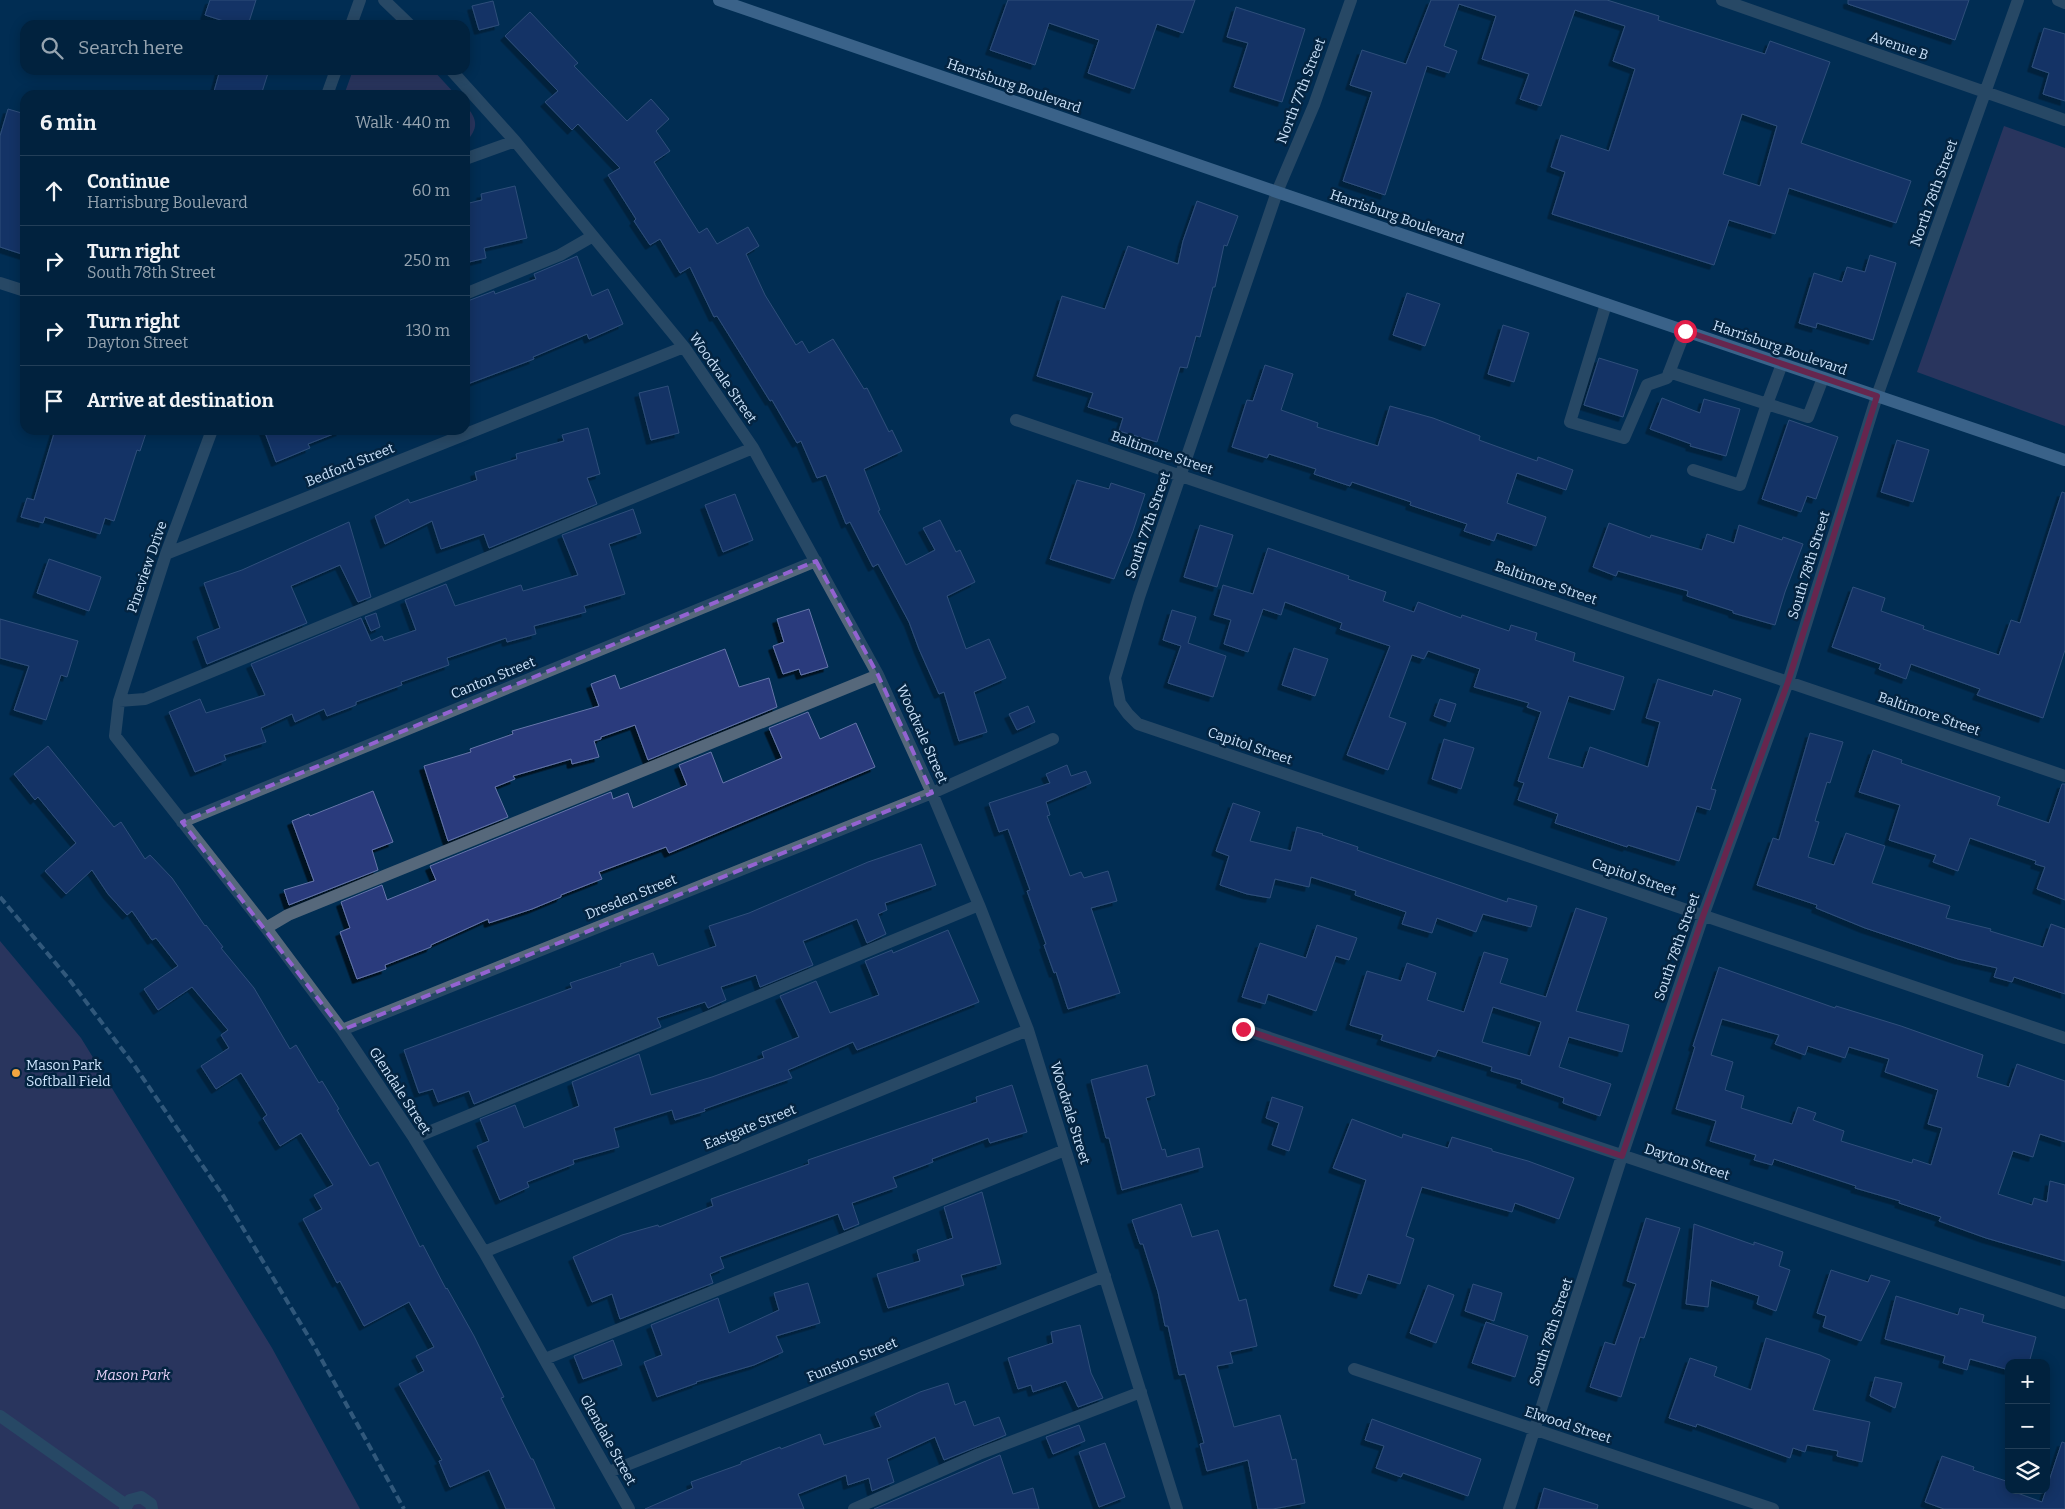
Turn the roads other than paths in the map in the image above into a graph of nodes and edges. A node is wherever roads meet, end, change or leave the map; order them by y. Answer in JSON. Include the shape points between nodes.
{"nodes":[{"id":1,"x":360,"y":0,"type":"edge"},
{"id":2,"x":384,"y":0,"type":"edge"},
{"id":3,"x":719,"y":0,"type":"edge"},
{"id":4,"x":1351,"y":0,"type":"edge"},
{"id":5,"x":1722,"y":0,"type":"edge"},
{"id":6,"x":2018,"y":0,"type":"edge"},
{"id":7,"x":2058,"y":0,"type":"edge"},
{"id":8,"x":2065,"y":2,"type":"edge"},
{"id":9,"x":354,"y":20,"type":"edge"},
{"id":10,"x":405,"y":20,"type":"edge"},
{"id":11,"x":334,"y":75,"type":"edge"},
{"id":12,"x":456,"y":75,"type":"edge"},
{"id":13,"x":329,"y":90,"type":"edge"},
{"id":14,"x":469,"y":90,"type":"edge"},
{"id":15,"x":470,"y":91,"type":"edge"},
{"id":16,"x":1986,"y":92,"type":"junction"},
{"id":17,"x":2065,"y":120,"type":"edge"},
{"id":18,"x":515,"y":141,"type":"junction"},
{"id":19,"x":470,"y":157,"type":"edge"},
{"id":20,"x":1277,"y":192,"type":"junction"},
{"id":21,"x":594,"y":236,"type":"junction"},
{"id":22,"x":0,"y":283,"type":"edge"},
{"id":23,"x":20,"y":289,"type":"edge"},
{"id":24,"x":470,"y":292,"type":"edge"},
{"id":25,"x":1606,"y":304,"type":"junction"},
{"id":26,"x":1685,"y":331,"type":"junction"},
{"id":27,"x":684,"y":347,"type":"junction"},
{"id":28,"x":1782,"y":364,"type":"junction"},
{"id":29,"x":1669,"y":372,"type":"junction"},
{"id":30,"x":1823,"y":378,"type":"junction"},
{"id":31,"x":1877,"y":396,"type":"junction"},
{"id":32,"x":1767,"y":404,"type":"junction"},
{"id":33,"x":1016,"y":420,"type":"dead end"},
{"id":34,"x":470,"y":433,"type":"edge"},
{"id":35,"x":210,"y":435,"type":"edge"},
{"id":36,"x":464,"y":435,"type":"edge"},
{"id":37,"x":753,"y":448,"type":"junction"},
{"id":38,"x":2065,"y":460,"type":"edge"},
{"id":39,"x":1693,"y":470,"type":"dead end"},
{"id":40,"x":1181,"y":475,"type":"junction"},
{"id":41,"x":166,"y":554,"type":"junction"},
{"id":42,"x":816,"y":561,"type":"junction"},
{"id":43,"x":878,"y":675,"type":"junction"},
{"id":44,"x":1788,"y":682,"type":"junction"},
{"id":45,"x":118,"y":701,"type":"junction"},
{"id":46,"x":117,"y":716,"type":"joint"},
{"id":47,"x":1054,"y":739,"type":"dead end"},
{"id":48,"x":1193,"y":742,"type":"joint"},
{"id":49,"x":2065,"y":776,"type":"edge"},
{"id":50,"x":932,"y":793,"type":"junction"},
{"id":51,"x":182,"y":822,"type":"junction"},
{"id":52,"x":980,"y":905,"type":"junction"},
{"id":53,"x":1703,"y":916,"type":"junction"},
{"id":54,"x":266,"y":928,"type":"junction"},
{"id":55,"x":1243,"y":1029,"type":"dead end"},
{"id":56,"x":342,"y":1030,"type":"junction"},
{"id":57,"x":1028,"y":1030,"type":"junction"},
{"id":58,"x":2065,"y":1038,"type":"edge"},
{"id":59,"x":414,"y":1138,"type":"junction"},
{"id":60,"x":1065,"y":1150,"type":"junction"},
{"id":61,"x":1622,"y":1156,"type":"junction"},
{"id":62,"x":484,"y":1252,"type":"junction"},
{"id":63,"x":1105,"y":1276,"type":"junction"},
{"id":64,"x":2065,"y":1303,"type":"edge"},
{"id":65,"x":545,"y":1359,"type":"junction"},
{"id":66,"x":1354,"y":1368,"type":"dead end"},
{"id":67,"x":1141,"y":1392,"type":"junction"},
{"id":68,"x":0,"y":1416,"type":"edge"},
{"id":69,"x":1536,"y":1430,"type":"junction"},
{"id":70,"x":609,"y":1472,"type":"junction"},
{"id":71,"x":126,"y":1507,"type":"edge"},
{"id":72,"x":152,"y":1509,"type":"edge"},
{"id":73,"x":629,"y":1509,"type":"edge"},
{"id":74,"x":854,"y":1509,"type":"edge"},
{"id":75,"x":1177,"y":1509,"type":"edge"},
{"id":76,"x":1508,"y":1509,"type":"edge"},
{"id":77,"x":1772,"y":1509,"type":"edge"}],
"edges":[{"from":1,"to":9,"type":"street"},
{"from":2,"to":10,"type":"street"},
{"from":3,"to":20,"type":"main road","name":"Harrisburg Boulevard"},
{"from":4,"to":20,"type":"street","name":"North 77th Street","via":[[1314,105]]},
{"from":5,"to":16,"type":"street","name":"Avenue B"},
{"from":6,"to":16,"type":"street","name":"North 78th Street"},
{"from":7,"to":8,"type":"street"},
{"from":11,"to":13,"type":"street"},
{"from":12,"to":14,"type":"street","name":"Woodvale Street"},
{"from":15,"to":18,"type":"street","name":"Woodvale Street"},
{"from":16,"to":17,"type":"street","name":"Avenue B"},
{"from":16,"to":31,"type":"street","name":"North 78th Street"},
{"from":18,"to":19,"type":"street"},
{"from":18,"to":21,"type":"street","name":"Woodvale Street"},
{"from":20,"to":25,"type":"main road","name":"Harrisburg Boulevard"},
{"from":20,"to":40,"type":"street","name":"South 77th Street"},
{"from":21,"to":24,"type":"street","via":[[560,255]]},
{"from":21,"to":27,"type":"street","name":"Woodvale Street"},
{"from":22,"to":23,"type":"street"},
{"from":25,"to":26,"type":"main road","name":"Harrisburg Boulevard"},
{"from":25,"to":29,"type":"street","via":[[1570,422],[1624,438],[1646,385],[1667,378]]},
{"from":26,"to":28,"type":"main road","name":"Harrisburg Boulevard"},
{"from":26,"to":29,"type":"street"},
{"from":27,"to":34,"type":"street","name":"Bedford Street"},
{"from":27,"to":37,"type":"street","name":"Woodvale Street"},
{"from":28,"to":30,"type":"main road","name":"Harrisburg Boulevard"},
{"from":28,"to":32,"type":"street"},
{"from":29,"to":32,"type":"street"},
{"from":30,"to":31,"type":"main road","name":"Harrisburg Boulevard"},
{"from":30,"to":32,"type":"street","via":[[1808,417]]},
{"from":31,"to":38,"type":"main road","name":"Harrisburg Boulevard"},
{"from":31,"to":44,"type":"street","name":"South 78th Street"},
{"from":32,"to":39,"type":"street","via":[[1740,485]]},
{"from":33,"to":40,"type":"street","name":"Baltimore Street"},
{"from":35,"to":41,"type":"street","name":"Pineview Drive"},
{"from":36,"to":41,"type":"street","name":"Bedford Street"},
{"from":37,"to":42,"type":"street","name":"Woodvale Street"},
{"from":37,"to":45,"type":"street","via":[[144,699]]},
{"from":40,"to":44,"type":"street","name":"Baltimore Street"},
{"from":40,"to":48,"type":"street","name":"South 77th Street","via":[[1115,678],[1120,703],[1138,724]]},
{"from":41,"to":45,"type":"street","name":"Pineview Drive"},
{"from":42,"to":43,"type":"street","name":"Woodvale Street"},
{"from":42,"to":51,"type":"street","name":"Canton Street"},
{"from":43,"to":50,"type":"street","name":"Woodvale Street"},
{"from":43,"to":54,"type":"street","via":[[288,915]]},
{"from":44,"to":49,"type":"street","name":"Baltimore Street"},
{"from":44,"to":53,"type":"street","name":"South 78th Street"},
{"from":45,"to":46,"type":"street","name":"Pineview Drive"},
{"from":46,"to":51,"type":"street","name":"Glendale Street","via":[[114,736]]},
{"from":47,"to":50,"type":"street","name":"Dresden Street"},
{"from":48,"to":53,"type":"street","name":"Capitol Street"},
{"from":50,"to":52,"type":"street","name":"Woodvale Street"},
{"from":50,"to":56,"type":"street","name":"Dresden Street"},
{"from":51,"to":54,"type":"street","name":"Glendale Street"},
{"from":52,"to":57,"type":"street","name":"Woodvale Street"},
{"from":52,"to":59,"type":"street"},
{"from":53,"to":58,"type":"street","name":"Capitol Street"},
{"from":53,"to":61,"type":"street","name":"South 78th Street"},
{"from":54,"to":56,"type":"street","name":"Glendale Street"},
{"from":55,"to":61,"type":"street","name":"Dayton Street"},
{"from":56,"to":59,"type":"street","name":"Glendale Street"},
{"from":57,"to":60,"type":"street","name":"Woodvale Street"},
{"from":57,"to":62,"type":"street","name":"Eastgate Street"},
{"from":59,"to":62,"type":"street","name":"Glendale Street"},
{"from":60,"to":63,"type":"street","name":"Woodvale Street"},
{"from":60,"to":65,"type":"street"},
{"from":61,"to":64,"type":"street","name":"Dayton Street"},
{"from":61,"to":69,"type":"street","name":"South 78th Street"},
{"from":62,"to":65,"type":"street","name":"Glendale Street"},
{"from":63,"to":67,"type":"street","name":"Woodvale Street"},
{"from":63,"to":70,"type":"street","name":"Funston Street"},
{"from":65,"to":70,"type":"street","name":"Glendale Street"},
{"from":66,"to":69,"type":"street","name":"Elwood Street"},
{"from":67,"to":74,"type":"street","via":[[980,1454]]},
{"from":67,"to":75,"type":"street","name":"Woodvale Street"},
{"from":68,"to":71,"type":"street"},
{"from":69,"to":76,"type":"street","name":"South 78th Street"},
{"from":69,"to":77,"type":"street","name":"Elwood Street"},
{"from":70,"to":73,"type":"street","name":"Glendale Street"},
{"from":71,"to":72,"type":"street","via":[[130,1500],[141,1497],[151,1504]]}]}
